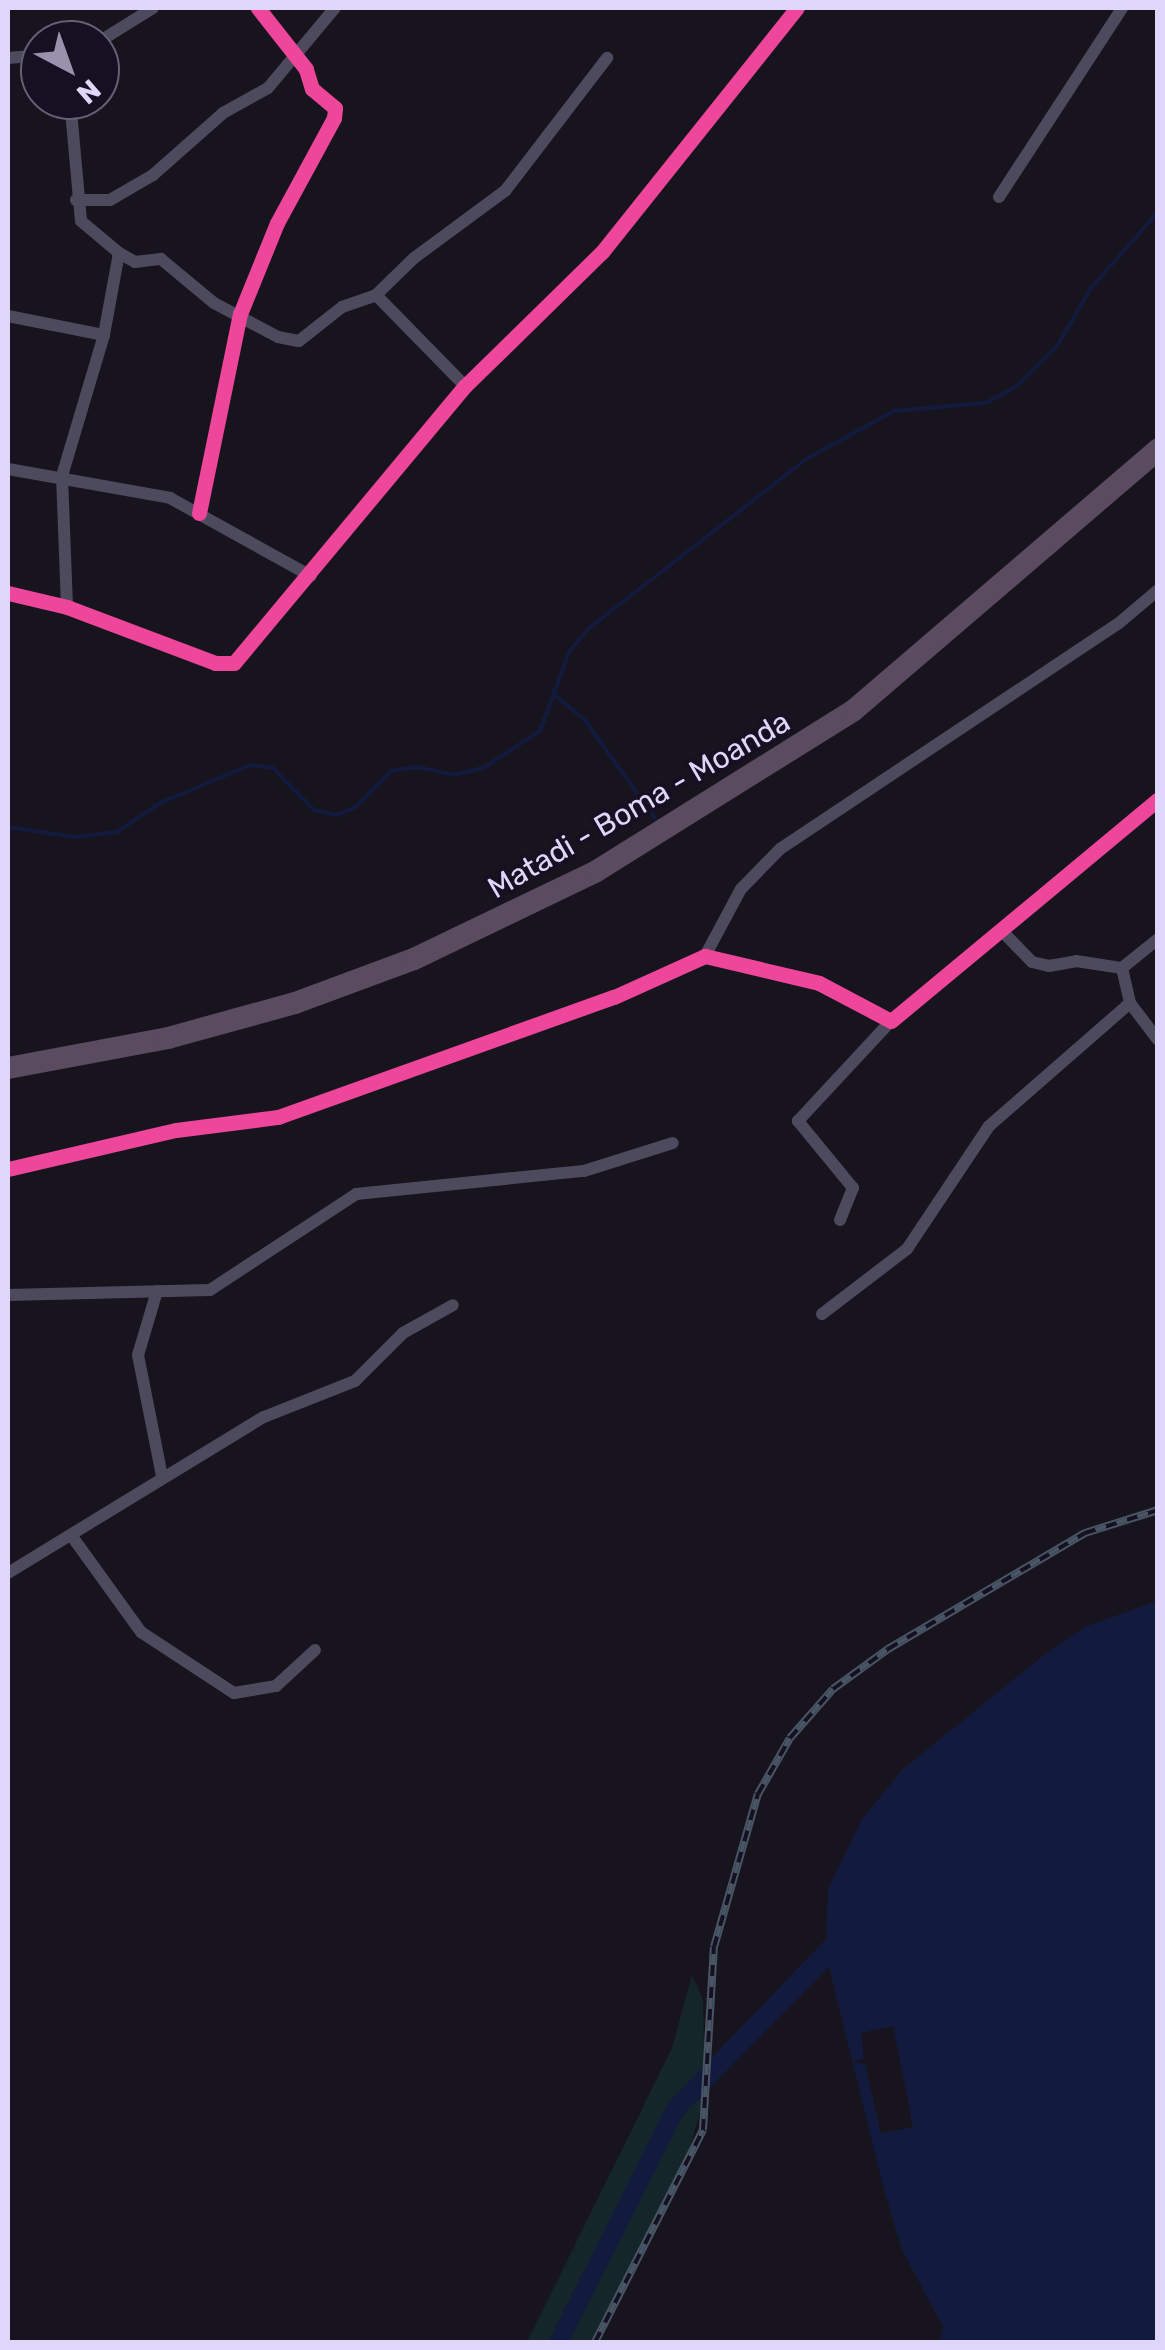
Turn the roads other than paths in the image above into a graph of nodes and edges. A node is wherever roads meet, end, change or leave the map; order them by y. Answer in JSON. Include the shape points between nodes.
{"nodes":[{"id":1,"x":153,"y":8,"type":"edge"},
{"id":2,"x":258,"y":8,"type":"edge"},
{"id":3,"x":335,"y":8,"type":"edge"},
{"id":4,"x":798,"y":8,"type":"edge"},
{"id":5,"x":1122,"y":8,"type":"edge"},
{"id":6,"x":120,"y":29,"type":"edge"},
{"id":7,"x":296,"y":58,"type":"junction"},
{"id":8,"x":607,"y":58,"type":"dead end"},
{"id":9,"x":71,"y":120,"type":"edge"},
{"id":10,"x":999,"y":197,"type":"dead end"},
{"id":11,"x":76,"y":200,"type":"junction"},
{"id":12,"x":119,"y":252,"type":"junction"},
{"id":13,"x":376,"y":295,"type":"junction"},
{"id":14,"x":240,"y":314,"type":"junction"},
{"id":15,"x":8,"y":316,"type":"edge"},
{"id":16,"x":104,"y":335,"type":"junction"},
{"id":17,"x":465,"y":386,"type":"junction"},
{"id":18,"x":1158,"y":449,"type":"edge"},
{"id":19,"x":8,"y":469,"type":"edge"},
{"id":20,"x":62,"y":476,"type":"junction"},
{"id":21,"x":199,"y":513,"type":"junction"},
{"id":22,"x":310,"y":576,"type":"junction"},
{"id":23,"x":1158,"y":590,"type":"edge"},
{"id":24,"x":8,"y":593,"type":"edge"},
{"id":25,"x":67,"y":608,"type":"junction"},
{"id":26,"x":1158,"y":799,"type":"edge"},
{"id":27,"x":1002,"y":931,"type":"junction"},
{"id":28,"x":1158,"y":939,"type":"edge"},
{"id":29,"x":705,"y":956,"type":"junction"},
{"id":30,"x":1122,"y":968,"type":"junction"},
{"id":31,"x":1130,"y":1003,"type":"junction"},
{"id":32,"x":891,"y":1022,"type":"junction"},
{"id":33,"x":1158,"y":1040,"type":"edge"},
{"id":34,"x":8,"y":1068,"type":"edge"},
{"id":35,"x":673,"y":1143,"type":"dead end"},
{"id":36,"x":8,"y":1168,"type":"edge"},
{"id":37,"x":840,"y":1220,"type":"dead end"},
{"id":38,"x":157,"y":1291,"type":"junction"},
{"id":39,"x":8,"y":1295,"type":"edge"},
{"id":40,"x":453,"y":1306,"type":"dead end"},
{"id":41,"x":822,"y":1314,"type":"dead end"},
{"id":42,"x":162,"y":1476,"type":"junction"},
{"id":43,"x":71,"y":1535,"type":"junction"},
{"id":44,"x":8,"y":1573,"type":"edge"},
{"id":45,"x":315,"y":1650,"type":"dead end"}],
"edges":[{"from":1,"to":6,"type":"street"},
{"from":2,"to":7,"type":"street"},
{"from":3,"to":7,"type":"street"},
{"from":4,"to":17,"type":"street","via":[[602,252]]},
{"from":5,"to":10,"type":"street"},
{"from":7,"to":11,"type":"street","via":[[268,88],[223,112],[138,185],[100,202]]},
{"from":7,"to":14,"type":"street","via":[[312,88],[335,108],[334,118],[277,223]]},
{"from":8,"to":13,"type":"street","via":[[505,192],[414,258]]},
{"from":9,"to":11,"type":"street"},
{"from":11,"to":12,"type":"street","via":[[86,231]]},
{"from":12,"to":14,"type":"street","via":[[135,262],[161,259],[196,290]]},
{"from":12,"to":16,"type":"street"},
{"from":13,"to":14,"type":"street","via":[[342,307],[298,341],[278,338]]},
{"from":13,"to":17,"type":"street"},
{"from":14,"to":21,"type":"street"},
{"from":15,"to":16,"type":"street"},
{"from":16,"to":20,"type":"street"},
{"from":17,"to":22,"type":"street"},
{"from":18,"to":34,"type":"highway","name":"Matadi - Boma - Moanda","via":[[854,710],[595,872],[430,952],[296,1003],[168,1038]]},
{"from":19,"to":20,"type":"street"},
{"from":20,"to":21,"type":"street","via":[[170,498]]},
{"from":20,"to":25,"type":"street"},
{"from":21,"to":22,"type":"street"},
{"from":22,"to":25,"type":"street","via":[[226,666]]},
{"from":23,"to":29,"type":"street","via":[[1119,624],[780,849],[741,889]]},
{"from":24,"to":25,"type":"street"},
{"from":26,"to":27,"type":"street"},
{"from":27,"to":30,"type":"street","via":[[1038,966]]},
{"from":27,"to":32,"type":"street"},
{"from":28,"to":30,"type":"street"},
{"from":29,"to":32,"type":"street","via":[[819,983]]},
{"from":29,"to":36,"type":"street","via":[[598,1004],[278,1117],[176,1130]]},
{"from":30,"to":31,"type":"street"},
{"from":31,"to":33,"type":"street"},
{"from":31,"to":41,"type":"street","via":[[989,1126],[907,1249]]},
{"from":32,"to":37,"type":"street","via":[[798,1120],[852,1188]]},
{"from":35,"to":38,"type":"street","via":[[613,1165],[541,1178],[371,1190],[342,1202],[224,1286]]},
{"from":38,"to":39,"type":"street"},
{"from":38,"to":42,"type":"street","via":[[138,1355]]},
{"from":40,"to":42,"type":"street","via":[[403,1333],[355,1381],[281,1408]]},
{"from":42,"to":43,"type":"street"},
{"from":43,"to":44,"type":"street"},
{"from":43,"to":45,"type":"street","via":[[141,1632],[234,1693],[276,1686]]}]}
